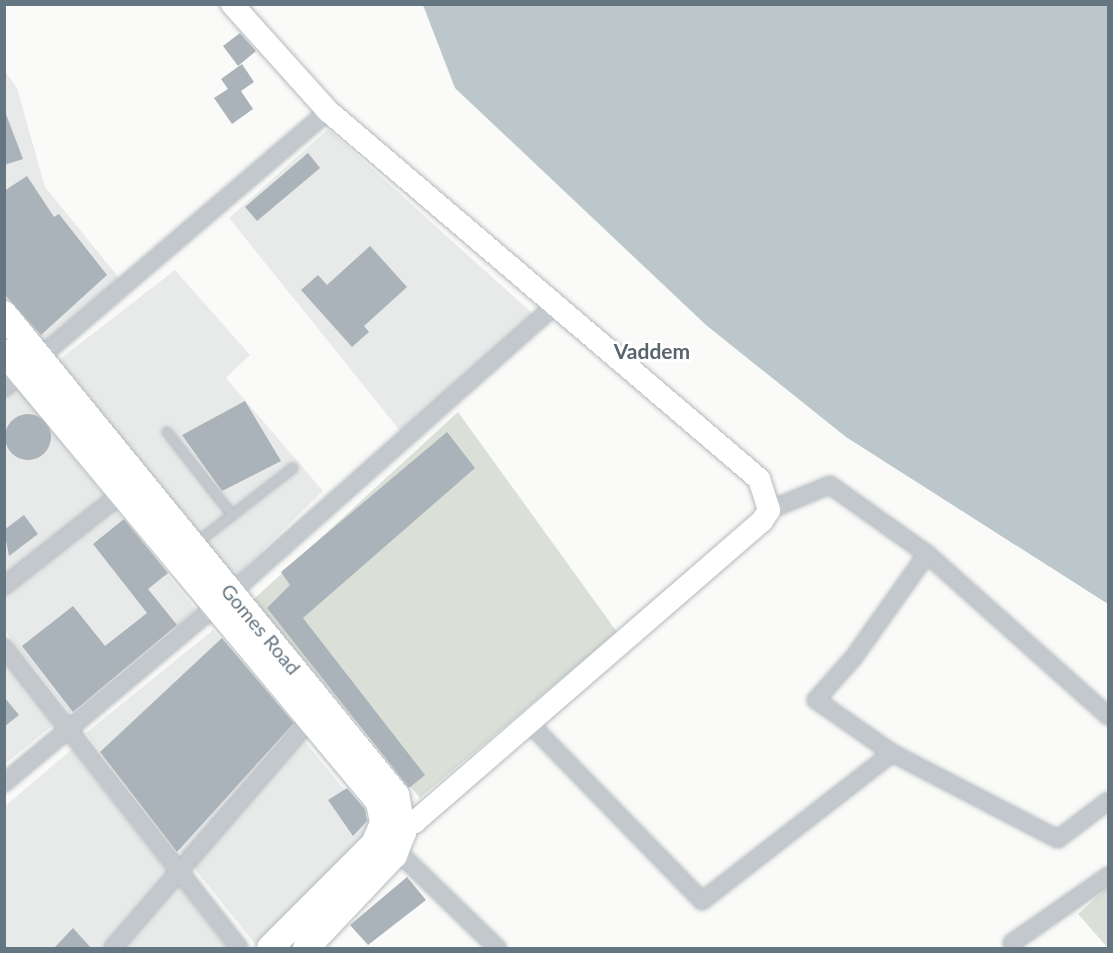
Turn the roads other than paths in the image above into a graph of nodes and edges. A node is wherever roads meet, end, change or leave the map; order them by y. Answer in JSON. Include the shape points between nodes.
{"nodes":[{"id":1,"x":232,"y":4,"type":"edge"},
{"id":2,"x":328,"y":111,"type":"junction"},
{"id":3,"x":554,"y":306,"type":"junction"},
{"id":4,"x":4,"y":314,"type":"edge"},
{"id":5,"x":4,"y":352,"type":"edge"},
{"id":6,"x":21,"y":374,"type":"edge"},
{"id":7,"x":166,"y":432,"type":"dead end"},
{"id":8,"x":293,"y":468,"type":"dead end"},
{"id":9,"x":121,"y":494,"type":"junction"},
{"id":10,"x":769,"y":510,"type":"junction"},
{"id":11,"x":232,"y":516,"type":"junction"},
{"id":12,"x":192,"y":546,"type":"junction"},
{"id":13,"x":927,"y":554,"type":"junction"},
{"id":14,"x":4,"y":586,"type":"edge"},
{"id":15,"x":223,"y":598,"type":"junction"},
{"id":16,"x":4,"y":647,"type":"edge"},
{"id":17,"x":1108,"y":716,"type":"edge"},
{"id":18,"x":310,"y":720,"type":"junction"},
{"id":19,"x":529,"y":723,"type":"junction"},
{"id":20,"x":65,"y":730,"type":"junction"},
{"id":21,"x":892,"y":753,"type":"junction"},
{"id":22,"x":4,"y":783,"type":"edge"},
{"id":23,"x":1108,"y":801,"type":"edge"},
{"id":24,"x":390,"y":836,"type":"junction"},
{"id":25,"x":179,"y":871,"type":"junction"},
{"id":26,"x":1108,"y":876,"type":"edge"},
{"id":27,"x":1012,"y":943,"type":"dead end"},
{"id":28,"x":113,"y":948,"type":"edge"},
{"id":29,"x":239,"y":948,"type":"edge"},
{"id":30,"x":270,"y":948,"type":"edge"},
{"id":31,"x":306,"y":948,"type":"edge"},
{"id":32,"x":497,"y":948,"type":"edge"}],
"edges":[{"from":1,"to":2,"type":"street"},
{"from":2,"to":3,"type":"street"},
{"from":2,"to":6,"type":"street"},
{"from":3,"to":10,"type":"street","via":[[759,479]]},
{"from":3,"to":15,"type":"street"},
{"from":4,"to":6,"type":"main road","name":"Gomes Road"},
{"from":5,"to":6,"type":"main road","name":"Gomes Road"},
{"from":6,"to":9,"type":"main road","name":"Gomes Road"},
{"from":6,"to":12,"type":"main road","name":"Gomes Road"},
{"from":7,"to":11,"type":"lane"},
{"from":8,"to":11,"type":"lane"},
{"from":9,"to":14,"type":"street"},
{"from":9,"to":15,"type":"main road","name":"Gomes Road"},
{"from":10,"to":13,"type":"street","via":[[830,485]]},
{"from":10,"to":19,"type":"street","via":[[762,521]]},
{"from":11,"to":12,"type":"lane"},
{"from":12,"to":15,"type":"main road","name":"Gomes Road"},
{"from":13,"to":17,"type":"street"},
{"from":13,"to":21,"type":"street","via":[[854,657],[816,700]]},
{"from":15,"to":18,"type":"main road","name":"Gomes Road"},
{"from":15,"to":20,"type":"street"},
{"from":15,"to":24,"type":"main road","name":"Gomes Road","via":[[386,779],[400,807]]},
{"from":16,"to":20,"type":"street"},
{"from":18,"to":24,"type":"main road","name":"Gomes Road","via":[[379,802]]},
{"from":18,"to":25,"type":"street"},
{"from":19,"to":21,"type":"street","via":[[702,901]]},
{"from":19,"to":24,"type":"street"},
{"from":20,"to":22,"type":"street"},
{"from":20,"to":25,"type":"street"},
{"from":21,"to":23,"type":"street","via":[[1058,839]]},
{"from":24,"to":30,"type":"main road"},
{"from":24,"to":31,"type":"main road"},
{"from":24,"to":32,"type":"street"},
{"from":25,"to":28,"type":"street"},
{"from":25,"to":29,"type":"street"},
{"from":26,"to":27,"type":"street"}]}
